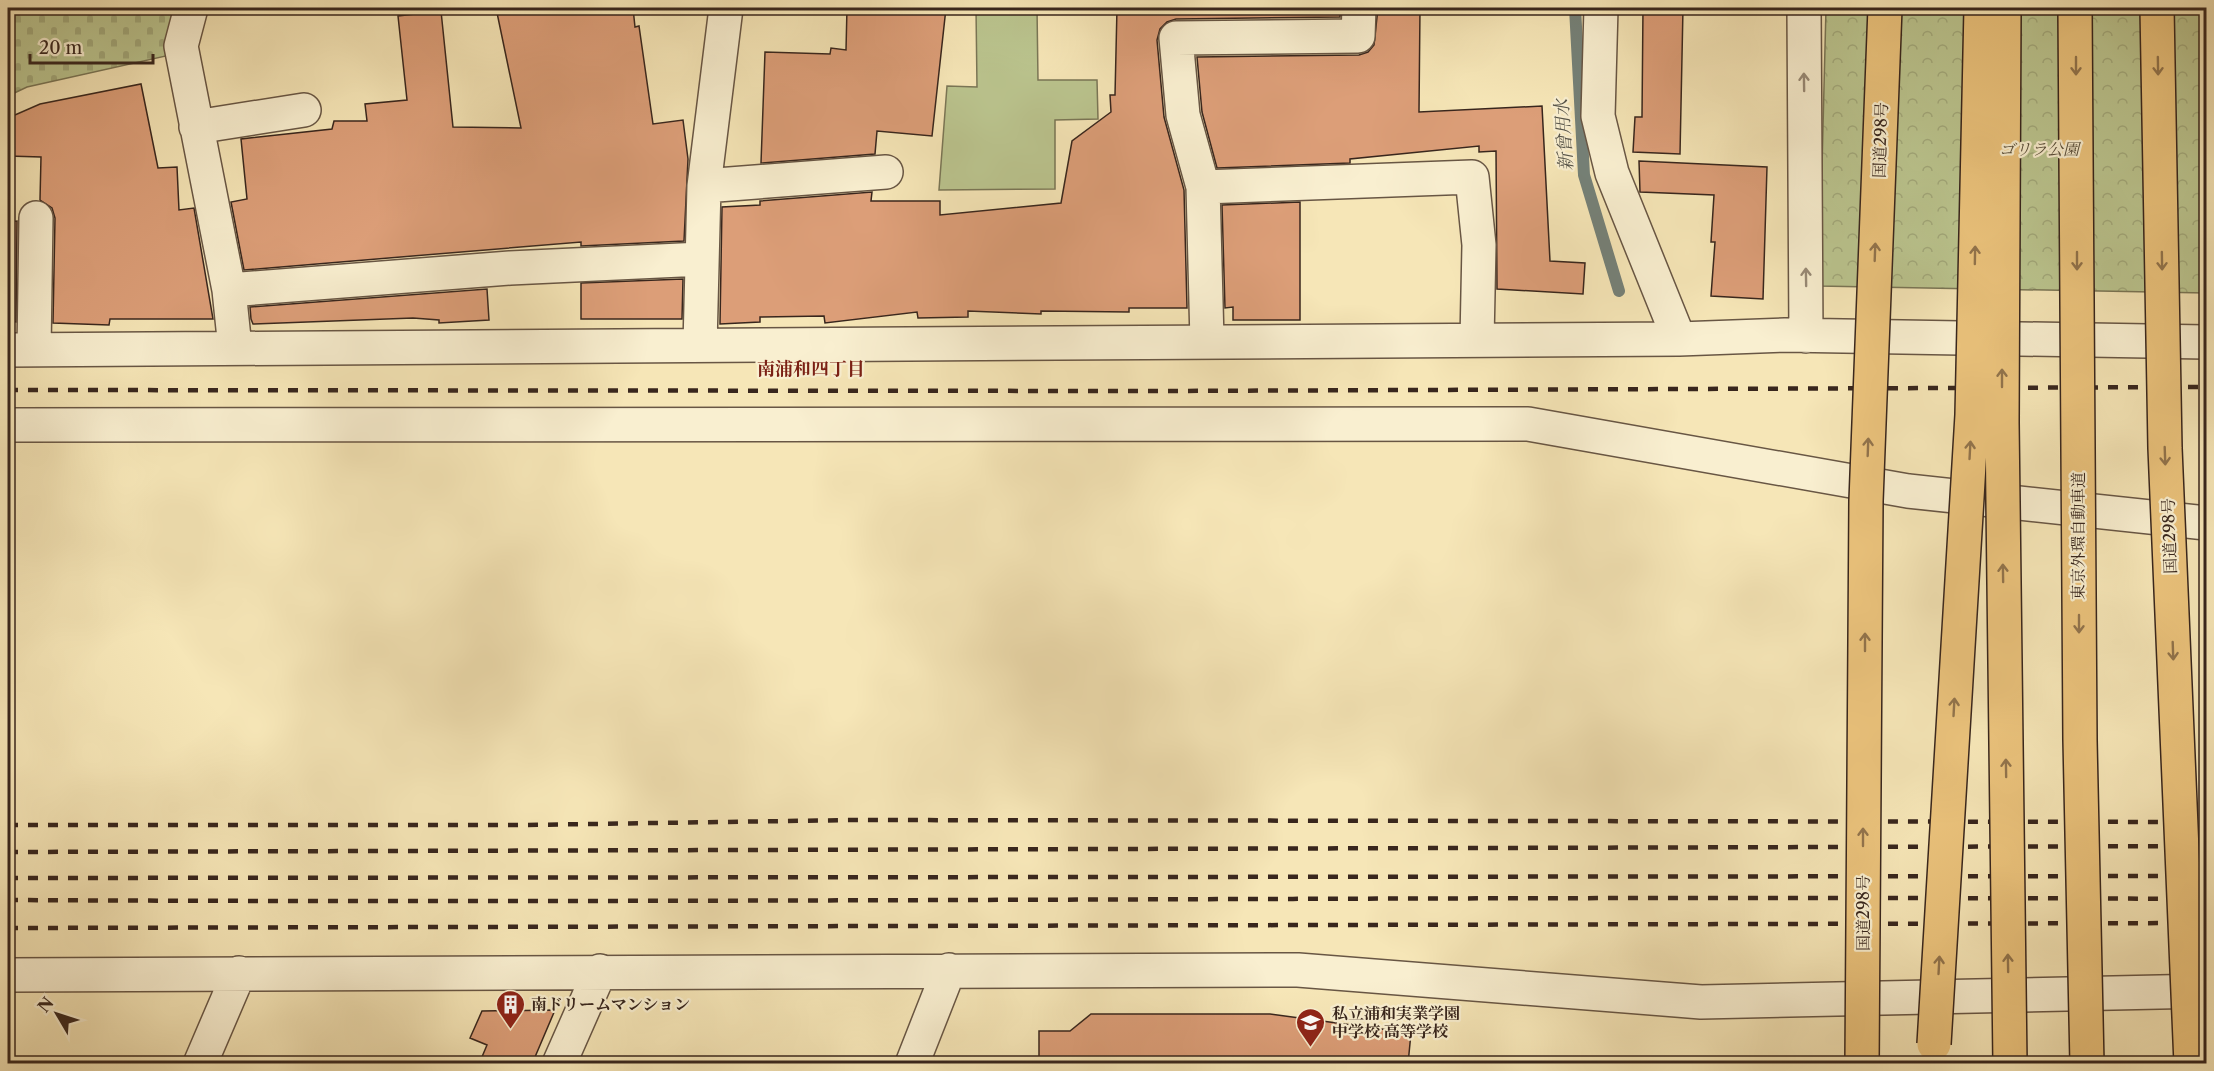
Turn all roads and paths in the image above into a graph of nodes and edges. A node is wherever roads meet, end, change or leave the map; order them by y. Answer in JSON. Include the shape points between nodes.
{"nodes":[{"id":1,"x":191,"y":8,"type":"edge"},
{"id":2,"x":726,"y":8,"type":"edge"},
{"id":3,"x":1359,"y":8,"type":"edge"},
{"id":4,"x":1601,"y":8,"type":"edge"},
{"id":5,"x":1804,"y":8,"type":"edge"},
{"id":6,"x":1885,"y":8,"type":"edge"},
{"id":7,"x":1981,"y":8,"type":"edge"},
{"id":8,"x":2004,"y":8,"type":"edge"},
{"id":9,"x":2075,"y":8,"type":"edge"},
{"id":10,"x":2157,"y":8,"type":"edge"},
{"id":11,"x":304,"y":110,"type":"dead end"},
{"id":12,"x":196,"y":127,"type":"junction"},
{"id":13,"x":886,"y":172,"type":"dead end"},
{"id":14,"x":704,"y":186,"type":"junction"},
{"id":15,"x":1203,"y":187,"type":"junction"},
{"id":16,"x":36,"y":218,"type":"dead end"},
{"id":17,"x":702,"y":260,"type":"junction"},
{"id":18,"x":229,"y":290,"type":"junction"},
{"id":19,"x":1806,"y":336,"type":"junction"},
{"id":20,"x":1678,"y":339,"type":"junction"},
{"id":21,"x":1477,"y":340,"type":"junction"},
{"id":22,"x":1207,"y":341,"type":"junction"},
{"id":23,"x":2206,"y":342,"type":"edge"},
{"id":24,"x":700,"y":345,"type":"junction"},
{"id":25,"x":235,"y":348,"type":"junction"},
{"id":26,"x":21,"y":350,"type":"edge"},
{"id":27,"x":8,"y":426,"type":"edge"},
{"id":28,"x":2206,"y":523,"type":"edge"},
{"id":29,"x":2080,"y":740,"type":"junction"},
{"id":30,"x":949,"y":970,"type":"junction"},
{"id":31,"x":600,"y":971,"type":"junction"},
{"id":32,"x":239,"y":973,"type":"junction"},
{"id":33,"x":8,"y":975,"type":"edge"},
{"id":34,"x":2206,"y":991,"type":"edge"},
{"id":35,"x":1934,"y":1044,"type":"dead end"},
{"id":36,"x":200,"y":1064,"type":"edge"},
{"id":37,"x":560,"y":1064,"type":"edge"},
{"id":38,"x":912,"y":1064,"type":"edge"},
{"id":39,"x":1862,"y":1064,"type":"edge"},
{"id":40,"x":2010,"y":1064,"type":"edge"},
{"id":41,"x":2087,"y":1064,"type":"edge"},
{"id":42,"x":2107,"y":1064,"type":"edge"},
{"id":43,"x":2191,"y":1064,"type":"edge"}],
"edges":[{"from":1,"to":12,"type":"street","via":[[181,46]]},
{"from":2,"to":14,"type":"street"},
{"from":3,"to":15,"type":"street","via":[[1358,36],[1176,38],[1183,115]]},
{"from":4,"to":20,"type":"street","via":[[1598,116],[1612,173]]},
{"from":19,"to":5,"type":"street","one_way":true},
{"from":39,"to":6,"type":"highway","name":"国道298号","one_way":true,"bridge":true,"via":[[1866,501]]},
{"from":35,"to":7,"type":"highway","one_way":true,"bridge":true,"via":[[1972,415]]},
{"from":40,"to":8,"type":"highway","one_way":true,"bridge":true,"via":[[2002,422]]},
{"from":9,"to":29,"type":"highway","name":"東京外環自動車道","one_way":true,"bridge":true},
{"from":10,"to":43,"type":"highway","name":"国道298号","one_way":true,"bridge":true,"via":[[2165,448]]},
{"from":11,"to":12,"type":"street"},
{"from":12,"to":18,"type":"street"},
{"from":13,"to":14,"type":"street"},
{"from":14,"to":17,"type":"street"},
{"from":15,"to":21,"type":"street","via":[[1472,177],[1479,245]]},
{"from":15,"to":22,"type":"street"},
{"from":16,"to":26,"type":"street"},
{"from":17,"to":18,"type":"street","via":[[510,268]]},
{"from":17,"to":24,"type":"street"},
{"from":18,"to":25,"type":"street"},
{"from":19,"to":20,"type":"street"},
{"from":19,"to":23,"type":"street"},
{"from":20,"to":21,"type":"street"},
{"from":21,"to":22,"type":"street"},
{"from":22,"to":24,"type":"street"},
{"from":24,"to":25,"type":"street"},
{"from":25,"to":26,"type":"street"},
{"from":27,"to":28,"type":"street","via":[[1528,424],[1908,491]]},
{"from":29,"to":41,"type":"highway","name":"東京外環自動車道","bridge":true},
{"from":29,"to":42,"type":"highway","bridge":true},
{"from":30,"to":31,"type":"street"},
{"from":30,"to":34,"type":"street","via":[[1298,970],[1701,1002]]},
{"from":30,"to":38,"type":"street"},
{"from":31,"to":32,"type":"street"},
{"from":31,"to":37,"type":"street"},
{"from":32,"to":33,"type":"street"},
{"from":32,"to":36,"type":"street"}]}
